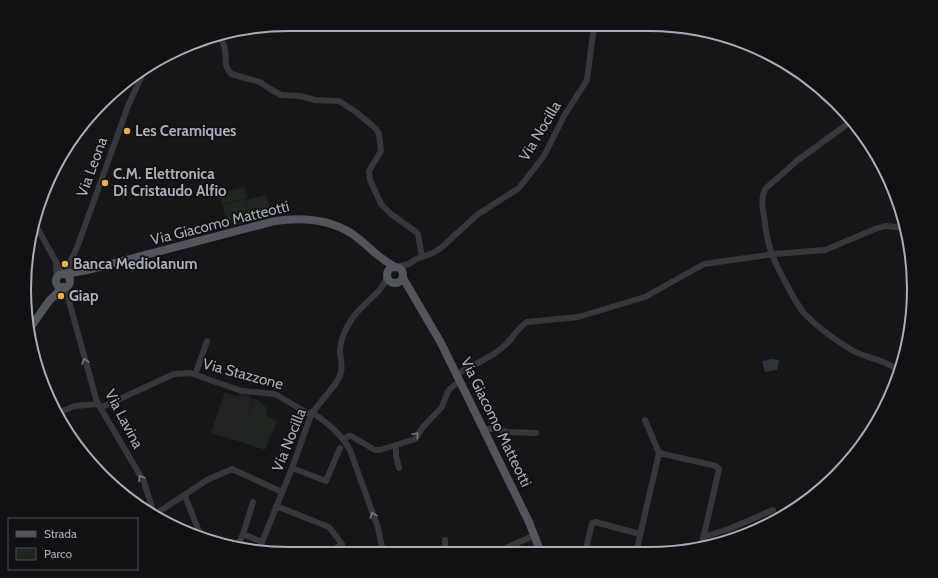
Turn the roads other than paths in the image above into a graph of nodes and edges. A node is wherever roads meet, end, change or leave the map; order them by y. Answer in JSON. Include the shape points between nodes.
{"nodes":[{"id":1,"x":593,"y":31,"type":"edge"},
{"id":2,"x":221,"y":40,"type":"edge"},
{"id":3,"x":141,"y":77,"type":"edge"},
{"id":4,"x":847,"y":124,"type":"edge"},
{"id":5,"x":899,"y":227,"type":"edge"},
{"id":6,"x":38,"y":230,"type":"edge"},
{"id":7,"x":374,"y":253,"type":"junction"},
{"id":8,"x":771,"y":254,"type":"junction"},
{"id":9,"x":422,"y":257,"type":"junction"},
{"id":10,"x":409,"y":264,"type":"junction"},
{"id":11,"x":396,"y":267,"type":"junction"},
{"id":12,"x":403,"y":276,"type":"junction"},
{"id":13,"x":63,"y":280,"type":"junction"},
{"id":14,"x":389,"y":281,"type":"junction"},
{"id":15,"x":419,"y":306,"type":"junction"},
{"id":16,"x":33,"y":322,"type":"edge"},
{"id":17,"x":207,"y":341,"type":"dead end"},
{"id":18,"x":895,"y":367,"type":"edge"},
{"id":19,"x":195,"y":375,"type":"junction"},
{"id":20,"x":458,"y":378,"type":"junction"},
{"id":21,"x":99,"y":406,"type":"junction"},
{"id":22,"x":63,"y":412,"type":"edge"},
{"id":23,"x":311,"y":416,"type":"junction"},
{"id":24,"x":645,"y":420,"type":"dead end"},
{"id":25,"x":483,"y":429,"type":"junction"},
{"id":26,"x":536,"y":433,"type":"dead end"},
{"id":27,"x":344,"y":439,"type":"junction"},
{"id":28,"x":396,"y":445,"type":"junction"},
{"id":29,"x":340,"y":448,"type":"dead end"},
{"id":30,"x":658,"y":453,"type":"junction"},
{"id":31,"x":292,"y":468,"type":"junction"},
{"id":32,"x":399,"y":468,"type":"dead end"},
{"id":33,"x":282,"y":492,"type":"junction"},
{"id":34,"x":185,"y":496,"type":"junction"},
{"id":35,"x":253,"y":502,"type":"dead end"},
{"id":36,"x":276,"y":506,"type":"junction"},
{"id":37,"x":152,"y":507,"type":"edge"},
{"id":38,"x":772,"y":510,"type":"dead end"},
{"id":39,"x":159,"y":511,"type":"edge"},
{"id":40,"x":198,"y":530,"type":"edge"},
{"id":41,"x":243,"y":534,"type":"junction"},
{"id":42,"x":640,"y":534,"type":"junction"},
{"id":43,"x":535,"y":535,"type":"junction"},
{"id":44,"x":703,"y":537,"type":"junction"},
{"id":45,"x":445,"y":540,"type":"dead end"},
{"id":46,"x":702,"y":541,"type":"edge"},
{"id":47,"x":239,"y":542,"type":"edge"},
{"id":48,"x":262,"y":542,"type":"junction"},
{"id":49,"x":261,"y":545,"type":"edge"},
{"id":50,"x":338,"y":547,"type":"edge"},
{"id":51,"x":382,"y":547,"type":"edge"},
{"id":52,"x":445,"y":547,"type":"edge"},
{"id":53,"x":508,"y":547,"type":"edge"},
{"id":54,"x":539,"y":547,"type":"edge"},
{"id":55,"x":586,"y":547,"type":"edge"},
{"id":56,"x":637,"y":547,"type":"edge"}],
"edges":[{"from":1,"to":9,"type":"street","name":"Via Nocilla","via":[[587,80],[564,116],[540,162],[519,188],[477,215],[434,253]]},
{"from":2,"to":9,"type":"street","via":[[226,52],[225,65],[231,74],[260,82],[281,95],[339,101],[376,129],[381,151],[369,171],[370,180],[381,204],[418,234]]},
{"from":3,"to":13,"type":"street","name":"Via Leona"},
{"from":4,"to":8,"type":"street","via":[[798,160],[765,189],[762,201]]},
{"from":5,"to":8,"type":"street","via":[[885,226],[875,229],[825,250]]},
{"from":6,"to":13,"type":"street","name":"Via Lavina"},
{"from":7,"to":11,"type":"main road"},
{"from":7,"to":13,"type":"main road","name":"Via Giacomo Matteotti","via":[[351,233],[338,227],[322,221],[296,218],[275,221],[88,270]]},
{"from":7,"to":14,"type":"main road"},
{"from":8,"to":18,"type":"street","via":[[800,308],[814,323],[850,349]]},
{"from":8,"to":20,"type":"street","via":[[704,264],[645,297],[578,317],[527,322],[501,349]]},
{"from":9,"to":10,"type":"street","name":"Via Nocilla"},
{"from":10,"to":11,"type":"street","name":"Via Nocilla"},
{"from":10,"to":12,"type":"street"},
{"from":11,"to":12,"type":"main road"},
{"from":11,"to":14,"type":"main road","via":[[390,269]]},
{"from":12,"to":14,"type":"main road","via":[[401,281]]},
{"from":12,"to":15,"type":"main road"},
{"from":13,"to":16,"type":"main road"},
{"from":21,"to":13,"type":"street","name":"Via Lavina","one_way":true},
{"from":14,"to":15,"type":"main road","via":[[405,290]]},
{"from":14,"to":23,"type":"street","name":"Via Nocilla","via":[[348,324],[340,348],[340,376]]},
{"from":15,"to":20,"type":"main road","name":"Via Giacomo Matteotti"},
{"from":17,"to":19,"type":"street"},
{"from":19,"to":21,"type":"street","name":"Via Stazzone","via":[[174,374]]},
{"from":19,"to":23,"type":"street","name":"Via Stazzone","via":[[242,391],[275,394]]},
{"from":20,"to":25,"type":"main road","name":"Via Giacomo Matteotti"},
{"from":28,"to":20,"type":"street","one_way":true,"via":[[415,439],[442,407],[450,388]]},
{"from":21,"to":22,"type":"street","name":"Via Stazzone","via":[[76,406]]},
{"from":37,"to":21,"type":"street","name":"Via Lavina","one_way":true,"via":[[144,482]]},
{"from":23,"to":27,"type":"street","name":"Via Stazzone","via":[[330,426]]},
{"from":23,"to":31,"type":"street","name":"Via Nocilla"},
{"from":24,"to":30,"type":"street"},
{"from":25,"to":26,"type":"street"},
{"from":25,"to":43,"type":"main road","name":"Via Giacomo Matteotti"},
{"from":27,"to":28,"type":"street","via":[[351,436],[378,450]]},
{"from":51,"to":27,"type":"street","one_way":true,"via":[[378,528]]},
{"from":28,"to":32,"type":"street"},
{"from":29,"to":31,"type":"street","via":[[326,481]]},
{"from":30,"to":42,"type":"street"},
{"from":30,"to":44,"type":"street","via":[[718,467]]},
{"from":31,"to":33,"type":"street","name":"Via Nocilla"},
{"from":33,"to":34,"type":"street","via":[[232,469],[207,480]]},
{"from":33,"to":36,"type":"street","name":"Via Nocilla"},
{"from":34,"to":39,"type":"street"},
{"from":34,"to":40,"type":"street"},
{"from":35,"to":41,"type":"street"},
{"from":36,"to":48,"type":"street","name":"Via Nocilla"},
{"from":36,"to":50,"type":"street","via":[[329,527],[342,544]]},
{"from":38,"to":44,"type":"street","via":[[729,529]]},
{"from":41,"to":47,"type":"street"},
{"from":41,"to":48,"type":"street"},
{"from":42,"to":55,"type":"street","via":[[594,522]]},
{"from":42,"to":56,"type":"street"},
{"from":43,"to":53,"type":"street"},
{"from":43,"to":54,"type":"main road","name":"Via Giacomo Matteotti"},
{"from":44,"to":46,"type":"street"},
{"from":45,"to":52,"type":"street"},
{"from":48,"to":49,"type":"street","name":"Via Nocilla"}]}
